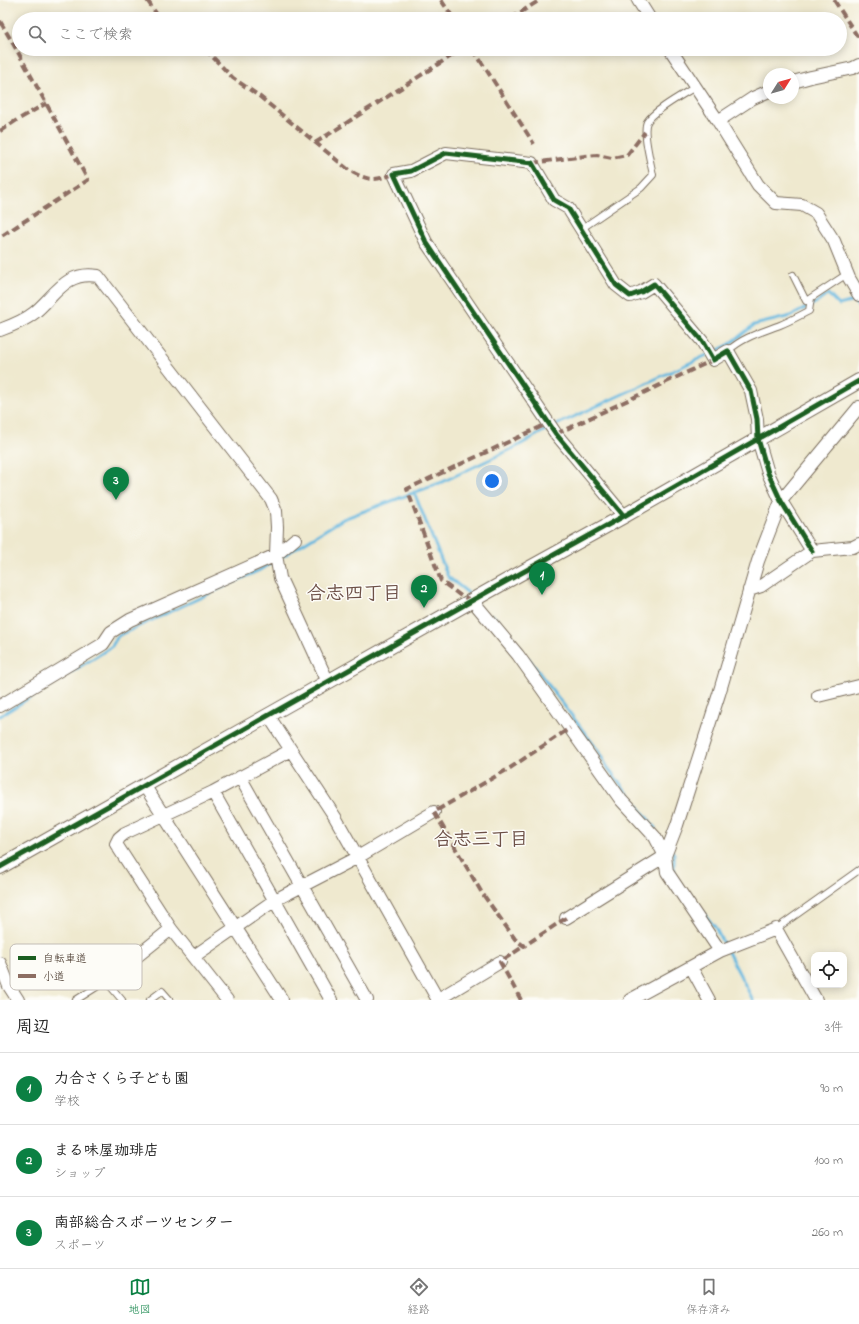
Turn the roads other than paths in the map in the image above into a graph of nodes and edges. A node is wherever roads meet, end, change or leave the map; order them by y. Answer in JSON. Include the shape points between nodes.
{"nodes":[{"id":1,"x":638,"y":0,"type":"edge"},
{"id":2,"x":646,"y":12,"type":"edge"},
{"id":3,"x":675,"y":56,"type":"edge"},
{"id":4,"x":859,"y":65,"type":"edge"},
{"id":5,"x":799,"y":80,"type":"edge"},
{"id":6,"x":695,"y":86,"type":"junction"},
{"id":7,"x":763,"y":94,"type":"edge"},
{"id":8,"x":718,"y":121,"type":"junction"},
{"id":9,"x":581,"y":229,"type":"junction"},
{"id":10,"x":847,"y":274,"type":"junction"},
{"id":11,"x":793,"y":275,"type":"dead end"},
{"id":12,"x":859,"y":294,"type":"edge"},
{"id":13,"x":811,"y":298,"type":"junction"},
{"id":14,"x":0,"y":330,"type":"edge"},
{"id":15,"x":728,"y":351,"type":"junction"},
{"id":16,"x":859,"y":381,"type":"edge"},
{"id":17,"x":859,"y":407,"type":"edge"},
{"id":18,"x":758,"y":439,"type":"junction"},
{"id":19,"x":781,"y":502,"type":"junction"},
{"id":20,"x":624,"y":516,"type":"junction"},
{"id":21,"x":295,"y":539,"type":"dead end"},
{"id":22,"x":859,"y":544,"type":"edge"},
{"id":23,"x":812,"y":551,"type":"junction"},
{"id":24,"x":276,"y":555,"type":"junction"},
{"id":25,"x":749,"y":590,"type":"junction"},
{"id":26,"x":472,"y":600,"type":"junction"},
{"id":27,"x":328,"y":682,"type":"junction"},
{"id":28,"x":859,"y":686,"type":"edge"},
{"id":29,"x":818,"y":696,"type":"dead end"},
{"id":30,"x":0,"y":706,"type":"edge"},
{"id":31,"x":268,"y":716,"type":"junction"},
{"id":32,"x":291,"y":750,"type":"junction"},
{"id":33,"x":240,"y":777,"type":"junction"},
{"id":34,"x":144,"y":785,"type":"junction"},
{"id":35,"x":213,"y":792,"type":"junction"},
{"id":36,"x":434,"y":812,"type":"dead end"},
{"id":37,"x":163,"y":814,"type":"junction"},
{"id":38,"x":665,"y":856,"type":"junction"},
{"id":39,"x":358,"y":857,"type":"junction"},
{"id":40,"x":0,"y":867,"type":"edge"},
{"id":41,"x":859,"y":870,"type":"edge"},
{"id":42,"x":302,"y":886,"type":"junction"},
{"id":43,"x":275,"y":900,"type":"junction"},
{"id":44,"x":566,"y":918,"type":"dead end"},
{"id":45,"x":235,"y":927,"type":"junction"},
{"id":46,"x":171,"y":929,"type":"junction"},
{"id":47,"x":776,"y":929,"type":"junction"},
{"id":48,"x":720,"y":951,"type":"junction"},
{"id":49,"x":142,"y":952,"type":"edge"},
{"id":50,"x":194,"y":957,"type":"junction"},
{"id":51,"x":500,"y":962,"type":"dead end"},
{"id":52,"x":0,"y":963,"type":"edge"},
{"id":53,"x":691,"y":967,"type":"junction"},
{"id":54,"x":10,"y":988,"type":"edge"},
{"id":55,"x":12,"y":990,"type":"edge"},
{"id":56,"x":92,"y":990,"type":"edge"},
{"id":57,"x":114,"y":990,"type":"edge"},
{"id":58,"x":18,"y":1000,"type":"edge"},
{"id":59,"x":76,"y":1000,"type":"edge"},
{"id":60,"x":122,"y":1000,"type":"edge"},
{"id":61,"x":150,"y":1000,"type":"edge"},
{"id":62,"x":170,"y":1000,"type":"edge"},
{"id":63,"x":227,"y":1000,"type":"edge"},
{"id":64,"x":282,"y":1000,"type":"edge"},
{"id":65,"x":331,"y":1000,"type":"edge"},
{"id":66,"x":367,"y":1000,"type":"edge"},
{"id":67,"x":438,"y":1000,"type":"edge"},
{"id":68,"x":630,"y":1000,"type":"edge"},
{"id":69,"x":709,"y":1000,"type":"edge"},
{"id":70,"x":816,"y":1000,"type":"edge"}],
"edges":[{"from":1,"to":2,"type":"street"},
{"from":3,"to":6,"type":"street"},
{"from":4,"to":5,"type":"street"},
{"from":6,"to":8,"type":"street"},
{"from":6,"to":9,"type":"lane","via":[[655,113],[647,122],[645,132],[653,175],[641,188]]},
{"from":7,"to":8,"type":"street"},
{"from":8,"to":10,"type":"street","via":[[758,185],[776,203],[802,205],[816,213],[834,241]]},
{"from":9,"to":15,"type":"street","via":[[616,285],[630,296],[654,284],[702,342],[713,360]]},
{"from":9,"to":20,"type":"street","via":[[568,208],[554,200],[532,163],[446,153],[411,171],[394,174],[426,242],[556,434]]},
{"from":10,"to":12,"type":"street"},
{"from":10,"to":13,"type":"lane"},
{"from":11,"to":13,"type":"lane","via":[[806,301]]},
{"from":13,"to":15,"type":"lane","via":[[809,312],[756,333]]},
{"from":14,"to":24,"type":"street","via":[[33,314],[64,284],[78,276],[98,276],[272,500],[276,511]]},
{"from":15,"to":18,"type":"street","via":[[751,391]]},
{"from":16,"to":18,"type":"street"},
{"from":17,"to":19,"type":"street"},
{"from":18,"to":19,"type":"street","via":[[768,473]]},
{"from":18,"to":20,"type":"street"},
{"from":19,"to":23,"type":"street"},
{"from":19,"to":25,"type":"street"},
{"from":20,"to":26,"type":"street"},
{"from":21,"to":24,"type":"street"},
{"from":22,"to":23,"type":"street","via":[[853,547]]},
{"from":23,"to":25,"type":"street","via":[[761,586]]},
{"from":24,"to":27,"type":"street","via":[[280,578]]},
{"from":24,"to":30,"type":"street","via":[[130,620],[111,632],[103,644]]},
{"from":25,"to":38,"type":"street","via":[[708,728]]},
{"from":26,"to":27,"type":"street"},
{"from":26,"to":38,"type":"street","via":[[518,655],[621,800],[655,837]]},
{"from":27,"to":31,"type":"street"},
{"from":28,"to":29,"type":"street"},
{"from":31,"to":32,"type":"street"},
{"from":31,"to":34,"type":"street"},
{"from":32,"to":33,"type":"street"},
{"from":32,"to":39,"type":"street"},
{"from":33,"to":35,"type":"street"},
{"from":33,"to":42,"type":"street"},
{"from":34,"to":37,"type":"street"},
{"from":34,"to":40,"type":"street"},
{"from":35,"to":37,"type":"street"},
{"from":35,"to":43,"type":"street"},
{"from":36,"to":39,"type":"street"},
{"from":37,"to":45,"type":"street"},
{"from":37,"to":46,"type":"street","via":[[125,832],[116,844]]},
{"from":38,"to":44,"type":"street"},
{"from":38,"to":48,"type":"street","via":[[666,872]]},
{"from":39,"to":42,"type":"street"},
{"from":39,"to":67,"type":"street"},
{"from":41,"to":47,"type":"lane"},
{"from":42,"to":43,"type":"street"},
{"from":42,"to":66,"type":"street"},
{"from":43,"to":45,"type":"street"},
{"from":43,"to":65,"type":"street"},
{"from":45,"to":50,"type":"street"},
{"from":45,"to":64,"type":"street"},
{"from":46,"to":49,"type":"street"},
{"from":46,"to":50,"type":"street"},
{"from":47,"to":48,"type":"street"},
{"from":47,"to":70,"type":"street"},
{"from":48,"to":53,"type":"street"},
{"from":50,"to":63,"type":"street"},
{"from":51,"to":67,"type":"street"},
{"from":52,"to":54,"type":"street"},
{"from":53,"to":68,"type":"street"},
{"from":53,"to":69,"type":"street"},
{"from":55,"to":58,"type":"street"},
{"from":56,"to":59,"type":"lane"},
{"from":57,"to":60,"type":"lane"},
{"from":61,"to":62,"type":"lane","via":[[162,991]]}]}
